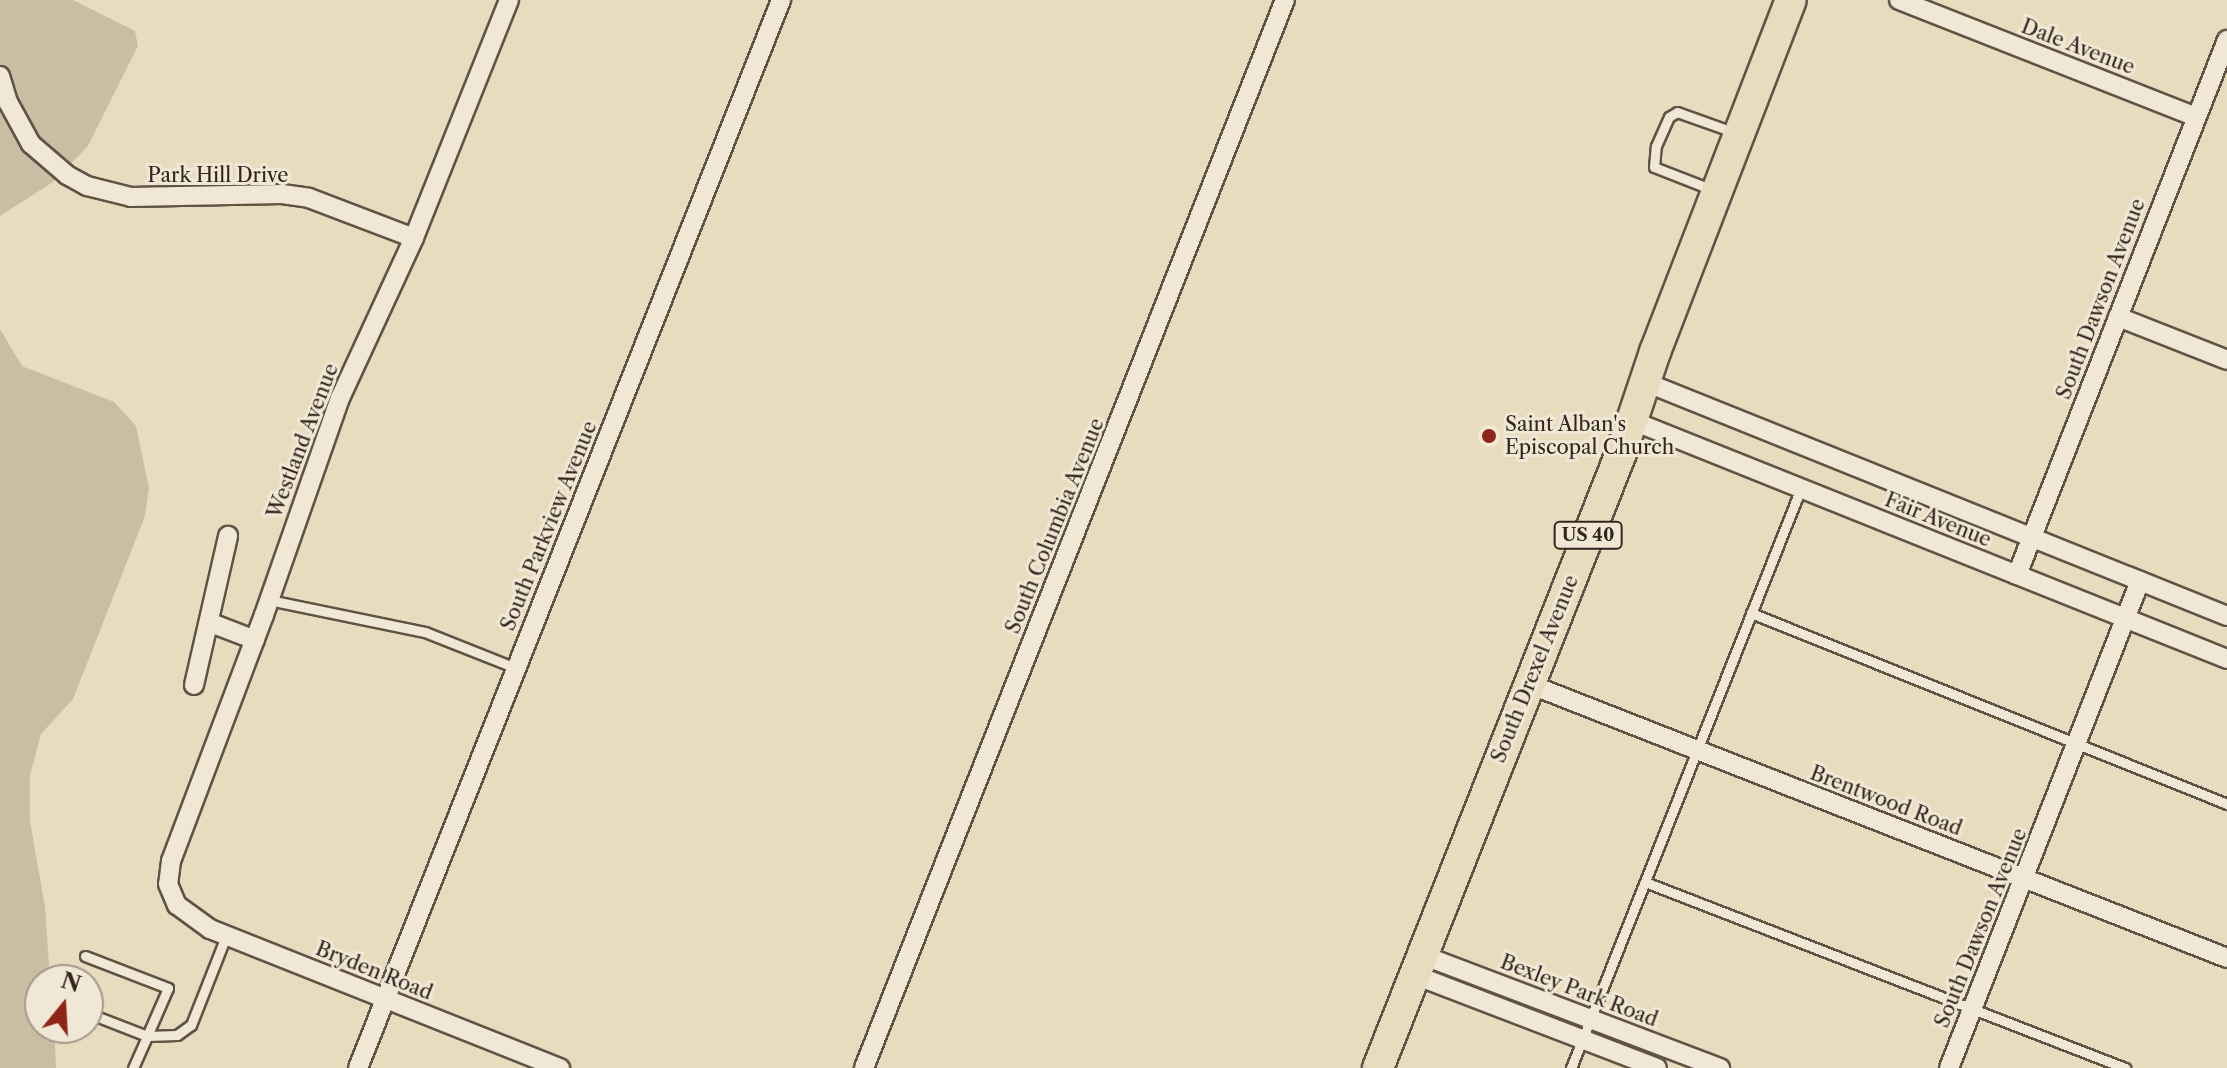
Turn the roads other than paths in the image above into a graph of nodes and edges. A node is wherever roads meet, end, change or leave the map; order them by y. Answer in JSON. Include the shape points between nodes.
{"nodes":[{"id":1,"x":509,"y":0,"type":"edge"},
{"id":2,"x":781,"y":0,"type":"edge"},
{"id":3,"x":1285,"y":0,"type":"edge"},
{"id":4,"x":1791,"y":0,"type":"edge"},
{"id":5,"x":1899,"y":0,"type":"edge"},
{"id":6,"x":2227,"y":40,"type":"edge"},
{"id":7,"x":2222,"y":66,"type":"edge"},
{"id":8,"x":0,"y":76,"type":"edge"},
{"id":9,"x":2196,"y":117,"type":"junction"},
{"id":10,"x":1738,"y":134,"type":"junction"},
{"id":11,"x":1716,"y":191,"type":"junction"},
{"id":12,"x":414,"y":238,"type":"junction"},
{"id":13,"x":2118,"y":317,"type":"junction"},
{"id":14,"x":2227,"y":360,"type":"edge"},
{"id":15,"x":1645,"y":382,"type":"junction"},
{"id":16,"x":1633,"y":421,"type":"junction"},
{"id":17,"x":1801,"y":488,"type":"junction"},
{"id":18,"x":228,"y":536,"type":"dead end"},
{"id":19,"x":2032,"y":538,"type":"junction"},
{"id":20,"x":2017,"y":575,"type":"junction"},
{"id":21,"x":2140,"y":581,"type":"junction"},
{"id":22,"x":269,"y":600,"type":"junction"},
{"id":23,"x":1751,"y":613,"type":"junction"},
{"id":24,"x":2227,"y":616,"type":"edge"},
{"id":25,"x":2125,"y":618,"type":"junction"},
{"id":26,"x":211,"y":623,"type":"junction"},
{"id":27,"x":255,"y":640,"type":"junction"},
{"id":28,"x":2227,"y":659,"type":"edge"},
{"id":29,"x":516,"y":668,"type":"junction"},
{"id":30,"x":1529,"y":684,"type":"junction"},
{"id":31,"x":194,"y":685,"type":"dead end"},
{"id":32,"x":2077,"y":742,"type":"junction"},
{"id":33,"x":1696,"y":752,"type":"junction"},
{"id":34,"x":2227,"y":804,"type":"edge"},
{"id":35,"x":2026,"y":879,"type":"junction"},
{"id":36,"x":1645,"y":882,"type":"junction"},
{"id":37,"x":177,"y":905,"type":"joint"},
{"id":38,"x":226,"y":936,"type":"junction"},
{"id":39,"x":85,"y":956,"type":"dead end"},
{"id":40,"x":2227,"y":958,"type":"edge"},
{"id":41,"x":1418,"y":965,"type":"junction"},
{"id":42,"x":385,"y":999,"type":"junction"},
{"id":43,"x":1972,"y":1010,"type":"junction"},
{"id":44,"x":104,"y":1019,"type":"edge"},
{"id":45,"x":1591,"y":1019,"type":"junction"},
{"id":46,"x":147,"y":1036,"type":"junction"},
{"id":47,"x":1582,"y":1040,"type":"junction"},
{"id":48,"x":133,"y":1068,"type":"edge"},
{"id":49,"x":358,"y":1068,"type":"edge"},
{"id":50,"x":560,"y":1068,"type":"edge"},
{"id":51,"x":864,"y":1068,"type":"edge"},
{"id":52,"x":1378,"y":1068,"type":"edge"},
{"id":53,"x":1571,"y":1068,"type":"edge"},
{"id":54,"x":1657,"y":1068,"type":"edge"},
{"id":55,"x":1720,"y":1068,"type":"edge"},
{"id":56,"x":1949,"y":1068,"type":"edge"},
{"id":57,"x":2125,"y":1068,"type":"edge"}],
"edges":[{"from":1,"to":12,"type":"street","name":"Westland Avenue"},
{"from":2,"to":29,"type":"street","name":"South Parkview Avenue"},
{"from":3,"to":51,"type":"street","name":"South Columbia Avenue"},
{"from":4,"to":10,"type":"main road","name":"South Drexel Avenue","number":"US 40"},
{"from":5,"to":9,"type":"street","name":"Dale Avenue"},
{"from":6,"to":7,"type":"street","name":"South Dawson Avenue"},
{"from":7,"to":9,"type":"street","name":"South Dawson Avenue"},
{"from":8,"to":12,"type":"street","name":"Park Hill Drive","via":[[31,144],[67,175],[97,190],[131,197],[309,198]]},
{"from":9,"to":13,"type":"street","name":"South Dawson Avenue"},
{"from":10,"to":11,"type":"main road","name":"South Drexel Avenue","number":"US 40"},
{"from":10,"to":11,"type":"lane","via":[[1677,112],[1669,117],[1656,146],[1654,167]]},
{"from":11,"to":15,"type":"main road","name":"South Drexel Avenue","number":"US 40"},
{"from":12,"to":22,"type":"street","name":"Westland Avenue","via":[[340,398]]},
{"from":13,"to":14,"type":"street"},
{"from":13,"to":19,"type":"street","name":"South Dawson Avenue"},
{"from":15,"to":16,"type":"main road","name":"South Drexel Avenue","number":"US 40"},
{"from":15,"to":19,"type":"street","name":"Fair Avenue"},
{"from":16,"to":17,"type":"street","name":"Fair Avenue"},
{"from":16,"to":30,"type":"main road","name":"South Drexel Avenue","number":"US 40"},
{"from":17,"to":20,"type":"street","name":"Fair Avenue"},
{"from":17,"to":23,"type":"lane"},
{"from":18,"to":26,"type":"street"},
{"from":19,"to":20,"type":"street","name":"South Dawson Avenue"},
{"from":19,"to":21,"type":"street","name":"Fair Avenue"},
{"from":20,"to":25,"type":"street","name":"Fair Avenue"},
{"from":21,"to":24,"type":"street","name":"Fair Avenue"},
{"from":21,"to":25,"type":"street","name":"South Dawson Avenue"},
{"from":22,"to":27,"type":"street","name":"Westland Avenue"},
{"from":22,"to":29,"type":"lane","via":[[425,632]]},
{"from":23,"to":32,"type":"lane"},
{"from":23,"to":33,"type":"lane"},
{"from":25,"to":28,"type":"street","name":"Fair Avenue"},
{"from":25,"to":32,"type":"street","name":"South Dawson Avenue"},
{"from":26,"to":27,"type":"street"},
{"from":26,"to":31,"type":"street"},
{"from":27,"to":37,"type":"street","name":"Westland Avenue","via":[[171,861],[168,884]]},
{"from":29,"to":42,"type":"street","name":"South Parkview Avenue"},
{"from":30,"to":33,"type":"street","name":"Brentwood Road"},
{"from":30,"to":41,"type":"main road","name":"South Drexel Avenue","number":"US 40"},
{"from":32,"to":34,"type":"lane"},
{"from":32,"to":35,"type":"street","name":"South Dawson Avenue"},
{"from":33,"to":35,"type":"street","name":"Brentwood Road"},
{"from":33,"to":36,"type":"lane"},
{"from":35,"to":40,"type":"street","name":"Brentwood Road"},
{"from":35,"to":43,"type":"street","name":"South Dawson Avenue"},
{"from":36,"to":43,"type":"lane"},
{"from":36,"to":45,"type":"lane"},
{"from":37,"to":38,"type":"street","name":"Bryden Road"},
{"from":38,"to":42,"type":"street","name":"Bryden Road"},
{"from":38,"to":46,"type":"lane","via":[[191,1025],[177,1035]]},
{"from":39,"to":46,"type":"lane","via":[[168,988]]},
{"from":41,"to":45,"type":"street","name":"Bexley Park Road"},
{"from":41,"to":47,"type":"street"},
{"from":41,"to":52,"type":"main road","name":"South Drexel Avenue","number":"US 40"},
{"from":42,"to":49,"type":"street","name":"South Parkview Avenue"},
{"from":42,"to":50,"type":"street","name":"Bryden Road"},
{"from":43,"to":56,"type":"street","name":"South Dawson Avenue"},
{"from":43,"to":57,"type":"lane"},
{"from":44,"to":46,"type":"lane"},
{"from":45,"to":47,"type":"lane"},
{"from":45,"to":55,"type":"street","name":"Bexley Park Road"},
{"from":46,"to":48,"type":"lane"},
{"from":47,"to":53,"type":"lane"},
{"from":47,"to":54,"type":"street"}]}
